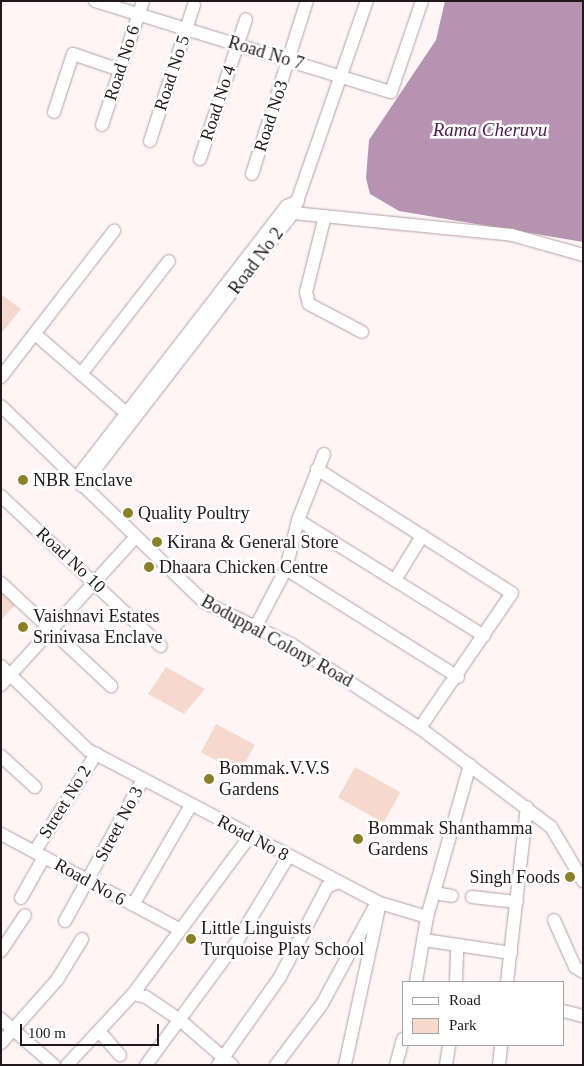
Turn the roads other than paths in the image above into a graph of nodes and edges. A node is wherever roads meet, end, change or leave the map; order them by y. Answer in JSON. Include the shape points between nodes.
{"nodes":[{"id":1,"x":95,"y":1,"type":"edge"},
{"id":2,"x":360,"y":1,"type":"edge"},
{"id":3,"x":367,"y":1,"type":"edge"},
{"id":4,"x":422,"y":1,"type":"edge"},
{"id":5,"x":303,"y":2,"type":"edge"},
{"id":6,"x":194,"y":5,"type":"dead end"},
{"id":7,"x":141,"y":7,"type":"edge"},
{"id":8,"x":246,"y":19,"type":"dead end"},
{"id":9,"x":187,"y":28,"type":"junction"},
{"id":10,"x":238,"y":44,"type":"junction"},
{"id":11,"x":289,"y":60,"type":"junction"},
{"id":12,"x":120,"y":70,"type":"junction"},
{"id":13,"x":340,"y":76,"type":"junction"},
{"id":14,"x":54,"y":112,"type":"dead end"},
{"id":15,"x":102,"y":125,"type":"dead end"},
{"id":16,"x":150,"y":141,"type":"dead end"},
{"id":17,"x":200,"y":159,"type":"dead end"},
{"id":18,"x":252,"y":174,"type":"dead end"},
{"id":19,"x":296,"y":207,"type":"junction"},
{"id":20,"x":325,"y":216,"type":"junction"},
{"id":21,"x":114,"y":231,"type":"dead end"},
{"id":22,"x":583,"y":255,"type":"edge"},
{"id":23,"x":169,"y":261,"type":"dead end"},
{"id":24,"x":362,"y":332,"type":"dead end"},
{"id":25,"x":35,"y":334,"type":"junction"},
{"id":26,"x":81,"y":374,"type":"junction"},
{"id":27,"x":1,"y":377,"type":"edge"},
{"id":28,"x":1,"y":406,"type":"edge"},
{"id":29,"x":131,"y":417,"type":"junction"},
{"id":30,"x":324,"y":454,"type":"dead end"},
{"id":31,"x":317,"y":469,"type":"junction"},
{"id":32,"x":78,"y":483,"type":"junction"},
{"id":33,"x":1,"y":496,"type":"edge"},
{"id":34,"x":298,"y":520,"type":"junction"},
{"id":35,"x":422,"y":536,"type":"junction"},
{"id":36,"x":134,"y":539,"type":"junction"},
{"id":37,"x":286,"y":568,"type":"junction"},
{"id":38,"x":395,"y":580,"type":"junction"},
{"id":39,"x":95,"y":581,"type":"junction"},
{"id":40,"x":1,"y":583,"type":"edge"},
{"id":41,"x":255,"y":628,"type":"junction"},
{"id":42,"x":52,"y":630,"type":"junction"},
{"id":43,"x":484,"y":636,"type":"junction"},
{"id":44,"x":161,"y":646,"type":"dead end"},
{"id":45,"x":1,"y":666,"type":"edge"},
{"id":46,"x":11,"y":675,"type":"junction"},
{"id":47,"x":458,"y":677,"type":"junction"},
{"id":48,"x":1,"y":684,"type":"edge"},
{"id":49,"x":111,"y":686,"type":"dead end"},
{"id":50,"x":420,"y":728,"type":"junction"},
{"id":51,"x":96,"y":754,"type":"junction"},
{"id":52,"x":1,"y":756,"type":"edge"},
{"id":53,"x":470,"y":765,"type":"junction"},
{"id":54,"x":143,"y":779,"type":"junction"},
{"id":55,"x":35,"y":787,"type":"dead end"},
{"id":56,"x":191,"y":805,"type":"junction"},
{"id":57,"x":527,"y":807,"type":"junction"},
{"id":58,"x":1,"y":834,"type":"edge"},
{"id":59,"x":249,"y":837,"type":"junction"},
{"id":60,"x":40,"y":854,"type":"junction"},
{"id":61,"x":288,"y":857,"type":"junction"},
{"id":62,"x":90,"y":880,"type":"junction"},
{"id":63,"x":583,"y":881,"type":"edge"},
{"id":64,"x":336,"y":883,"type":"junction"},
{"id":65,"x":434,"y":893,"type":"junction"},
{"id":66,"x":452,"y":896,"type":"dead end"},
{"id":67,"x":472,"y":897,"type":"dead end"},
{"id":68,"x":21,"y":898,"type":"dead end"},
{"id":69,"x":378,"y":902,"type":"junction"},
{"id":70,"x":517,"y":902,"type":"junction"},
{"id":71,"x":133,"y":905,"type":"junction"},
{"id":72,"x":25,"y":915,"type":"dead end"},
{"id":73,"x":428,"y":918,"type":"junction"},
{"id":74,"x":554,"y":920,"type":"dead end"},
{"id":75,"x":65,"y":921,"type":"dead end"},
{"id":76,"x":179,"y":929,"type":"junction"},
{"id":77,"x":82,"y":939,"type":"dead end"},
{"id":78,"x":424,"y":940,"type":"junction"},
{"id":79,"x":457,"y":945,"type":"junction"},
{"id":80,"x":1,"y":951,"type":"edge"},
{"id":81,"x":511,"y":953,"type":"junction"},
{"id":82,"x":583,"y":972,"type":"edge"},
{"id":83,"x":416,"y":981,"type":"edge"},
{"id":84,"x":456,"y":981,"type":"edge"},
{"id":85,"x":507,"y":981,"type":"edge"},
{"id":86,"x":133,"y":994,"type":"junction"},
{"id":87,"x":564,"y":1011,"type":"edge"},
{"id":88,"x":583,"y":1016,"type":"edge"},
{"id":89,"x":1,"y":1019,"type":"edge"},
{"id":90,"x":180,"y":1020,"type":"junction"},
{"id":91,"x":13,"y":1031,"type":"junction"},
{"id":92,"x":99,"y":1032,"type":"junction"},
{"id":93,"x":1,"y":1042,"type":"edge"},
{"id":94,"x":402,"y":1043,"type":"edge"},
{"id":95,"x":449,"y":1046,"type":"edge"},
{"id":96,"x":501,"y":1046,"type":"edge"},
{"id":97,"x":120,"y":1055,"type":"dead end"},
{"id":98,"x":220,"y":1060,"type":"edge"},
{"id":99,"x":54,"y":1065,"type":"edge"},
{"id":100,"x":67,"y":1065,"type":"edge"},
{"id":101,"x":146,"y":1065,"type":"edge"},
{"id":102,"x":232,"y":1065,"type":"edge"},
{"id":103,"x":276,"y":1065,"type":"edge"},
{"id":104,"x":345,"y":1065,"type":"edge"},
{"id":105,"x":396,"y":1065,"type":"edge"},
{"id":106,"x":446,"y":1065,"type":"edge"},
{"id":107,"x":499,"y":1065,"type":"edge"}],
"edges":[{"from":1,"to":7,"type":"street","name":"Road No 7"},
{"from":2,"to":13,"type":"street"},
{"from":3,"to":13,"type":"street"},
{"from":4,"to":13,"type":"street","name":"Road No 7","via":[[394,91]]},
{"from":5,"to":11,"type":"street","name":"Road No3"},
{"from":6,"to":9,"type":"street","name":"Road No 5"},
{"from":7,"to":9,"type":"street","name":"Road No 7"},
{"from":7,"to":12,"type":"street","name":"Road No 6"},
{"from":8,"to":10,"type":"street","name":"Road No 4"},
{"from":9,"to":10,"type":"street","name":"Road No 7"},
{"from":9,"to":16,"type":"street","name":"Road No 5"},
{"from":10,"to":11,"type":"street","name":"Road No 7"},
{"from":10,"to":17,"type":"street","name":"Road No 4"},
{"from":11,"to":13,"type":"street","name":"Road No 7"},
{"from":11,"to":18,"type":"street","name":"Road No3"},
{"from":12,"to":14,"type":"street","via":[[73,54]]},
{"from":12,"to":15,"type":"street","name":"Road No 6"},
{"from":13,"to":19,"type":"street"},
{"from":19,"to":20,"type":"street"},
{"from":19,"to":29,"type":"street","via":[[287,206]]},
{"from":20,"to":22,"type":"street","via":[[512,235]]},
{"from":20,"to":24,"type":"street","via":[[306,292],[309,304]]},
{"from":21,"to":25,"type":"street"},
{"from":23,"to":26,"type":"street"},
{"from":25,"to":26,"type":"street"},
{"from":25,"to":27,"type":"street"},
{"from":26,"to":29,"type":"street"},
{"from":28,"to":32,"type":"street","name":"Boduppal Colony Road"},
{"from":29,"to":32,"type":"street"},
{"from":30,"to":31,"type":"street"},
{"from":31,"to":34,"type":"street"},
{"from":31,"to":35,"type":"street"},
{"from":32,"to":36,"type":"street","name":"Boduppal Colony Road"},
{"from":33,"to":39,"type":"street","name":"Road No 10"},
{"from":34,"to":37,"type":"street"},
{"from":34,"to":38,"type":"street"},
{"from":35,"to":38,"type":"street"},
{"from":35,"to":43,"type":"street","via":[[512,593]]},
{"from":36,"to":39,"type":"street"},
{"from":36,"to":41,"type":"street","name":"Boduppal Colony Road","via":[[204,602]]},
{"from":37,"to":41,"type":"street"},
{"from":37,"to":47,"type":"street"},
{"from":38,"to":43,"type":"street"},
{"from":39,"to":42,"type":"street"},
{"from":39,"to":44,"type":"street","name":"Road No 10"},
{"from":40,"to":42,"type":"street"},
{"from":41,"to":50,"type":"street","name":"Boduppal Colony Road","via":[[333,669]]},
{"from":42,"to":46,"type":"street"},
{"from":42,"to":49,"type":"street"},
{"from":43,"to":47,"type":"street"},
{"from":45,"to":46,"type":"street","name":"Road No 8"},
{"from":46,"to":48,"type":"street"},
{"from":46,"to":51,"type":"street","name":"Road No 8"},
{"from":47,"to":50,"type":"street"},
{"from":50,"to":53,"type":"street","name":"Boduppal Colony Road"},
{"from":51,"to":54,"type":"street","name":"Road No 8"},
{"from":51,"to":60,"type":"street","name":"Street No 2"},
{"from":52,"to":55,"type":"street"},
{"from":53,"to":57,"type":"street","name":"Boduppal Colony Road"},
{"from":53,"to":65,"type":"street"},
{"from":54,"to":56,"type":"street","name":"Road No 8"},
{"from":54,"to":62,"type":"street","name":"Street No 3"},
{"from":56,"to":59,"type":"street","name":"Road No 8"},
{"from":56,"to":71,"type":"street"},
{"from":57,"to":63,"type":"street","name":"Boduppal Colony Road","via":[[565,845]]},
{"from":57,"to":70,"type":"street"},
{"from":58,"to":60,"type":"street","name":"Road No 6"},
{"from":59,"to":61,"type":"street","name":"Road No 8"},
{"from":59,"to":76,"type":"street"},
{"from":60,"to":62,"type":"street","name":"Road No 6"},
{"from":60,"to":68,"type":"street","name":"Street No 2"},
{"from":61,"to":64,"type":"street","name":"Road No 8"},
{"from":61,"to":90,"type":"street","via":[[236,943]]},
{"from":62,"to":71,"type":"street","name":"Road No 6"},
{"from":62,"to":75,"type":"street","name":"Street No 3"},
{"from":64,"to":69,"type":"street","name":"Road No 8"},
{"from":64,"to":98,"type":"street","via":[[327,887],[280,977]]},
{"from":65,"to":66,"type":"street"},
{"from":65,"to":73,"type":"street"},
{"from":67,"to":70,"type":"street"},
{"from":69,"to":73,"type":"street","name":"Road No 8"},
{"from":69,"to":103,"type":"street","via":[[322,1004]]},
{"from":69,"to":104,"type":"street"},
{"from":70,"to":81,"type":"street"},
{"from":71,"to":76,"type":"street","name":"Road No 6"},
{"from":72,"to":80,"type":"street"},
{"from":73,"to":78,"type":"street"},
{"from":74,"to":82,"type":"street","via":[[575,967]]},
{"from":76,"to":86,"type":"street"},
{"from":77,"to":91,"type":"street","via":[[57,980]]},
{"from":78,"to":79,"type":"street"},
{"from":78,"to":83,"type":"street"},
{"from":79,"to":81,"type":"street"},
{"from":79,"to":84,"type":"street"},
{"from":81,"to":85,"type":"street"},
{"from":86,"to":90,"type":"street","via":[[146,997]]},
{"from":86,"to":92,"type":"street"},
{"from":87,"to":88,"type":"street"},
{"from":89,"to":91,"type":"street"},
{"from":90,"to":98,"type":"street"},
{"from":90,"to":101,"type":"street"},
{"from":91,"to":93,"type":"street"},
{"from":91,"to":99,"type":"street"},
{"from":92,"to":97,"type":"street"},
{"from":92,"to":100,"type":"street"},
{"from":94,"to":105,"type":"street"},
{"from":95,"to":106,"type":"street"},
{"from":96,"to":107,"type":"street"},
{"from":98,"to":102,"type":"street"}]}
